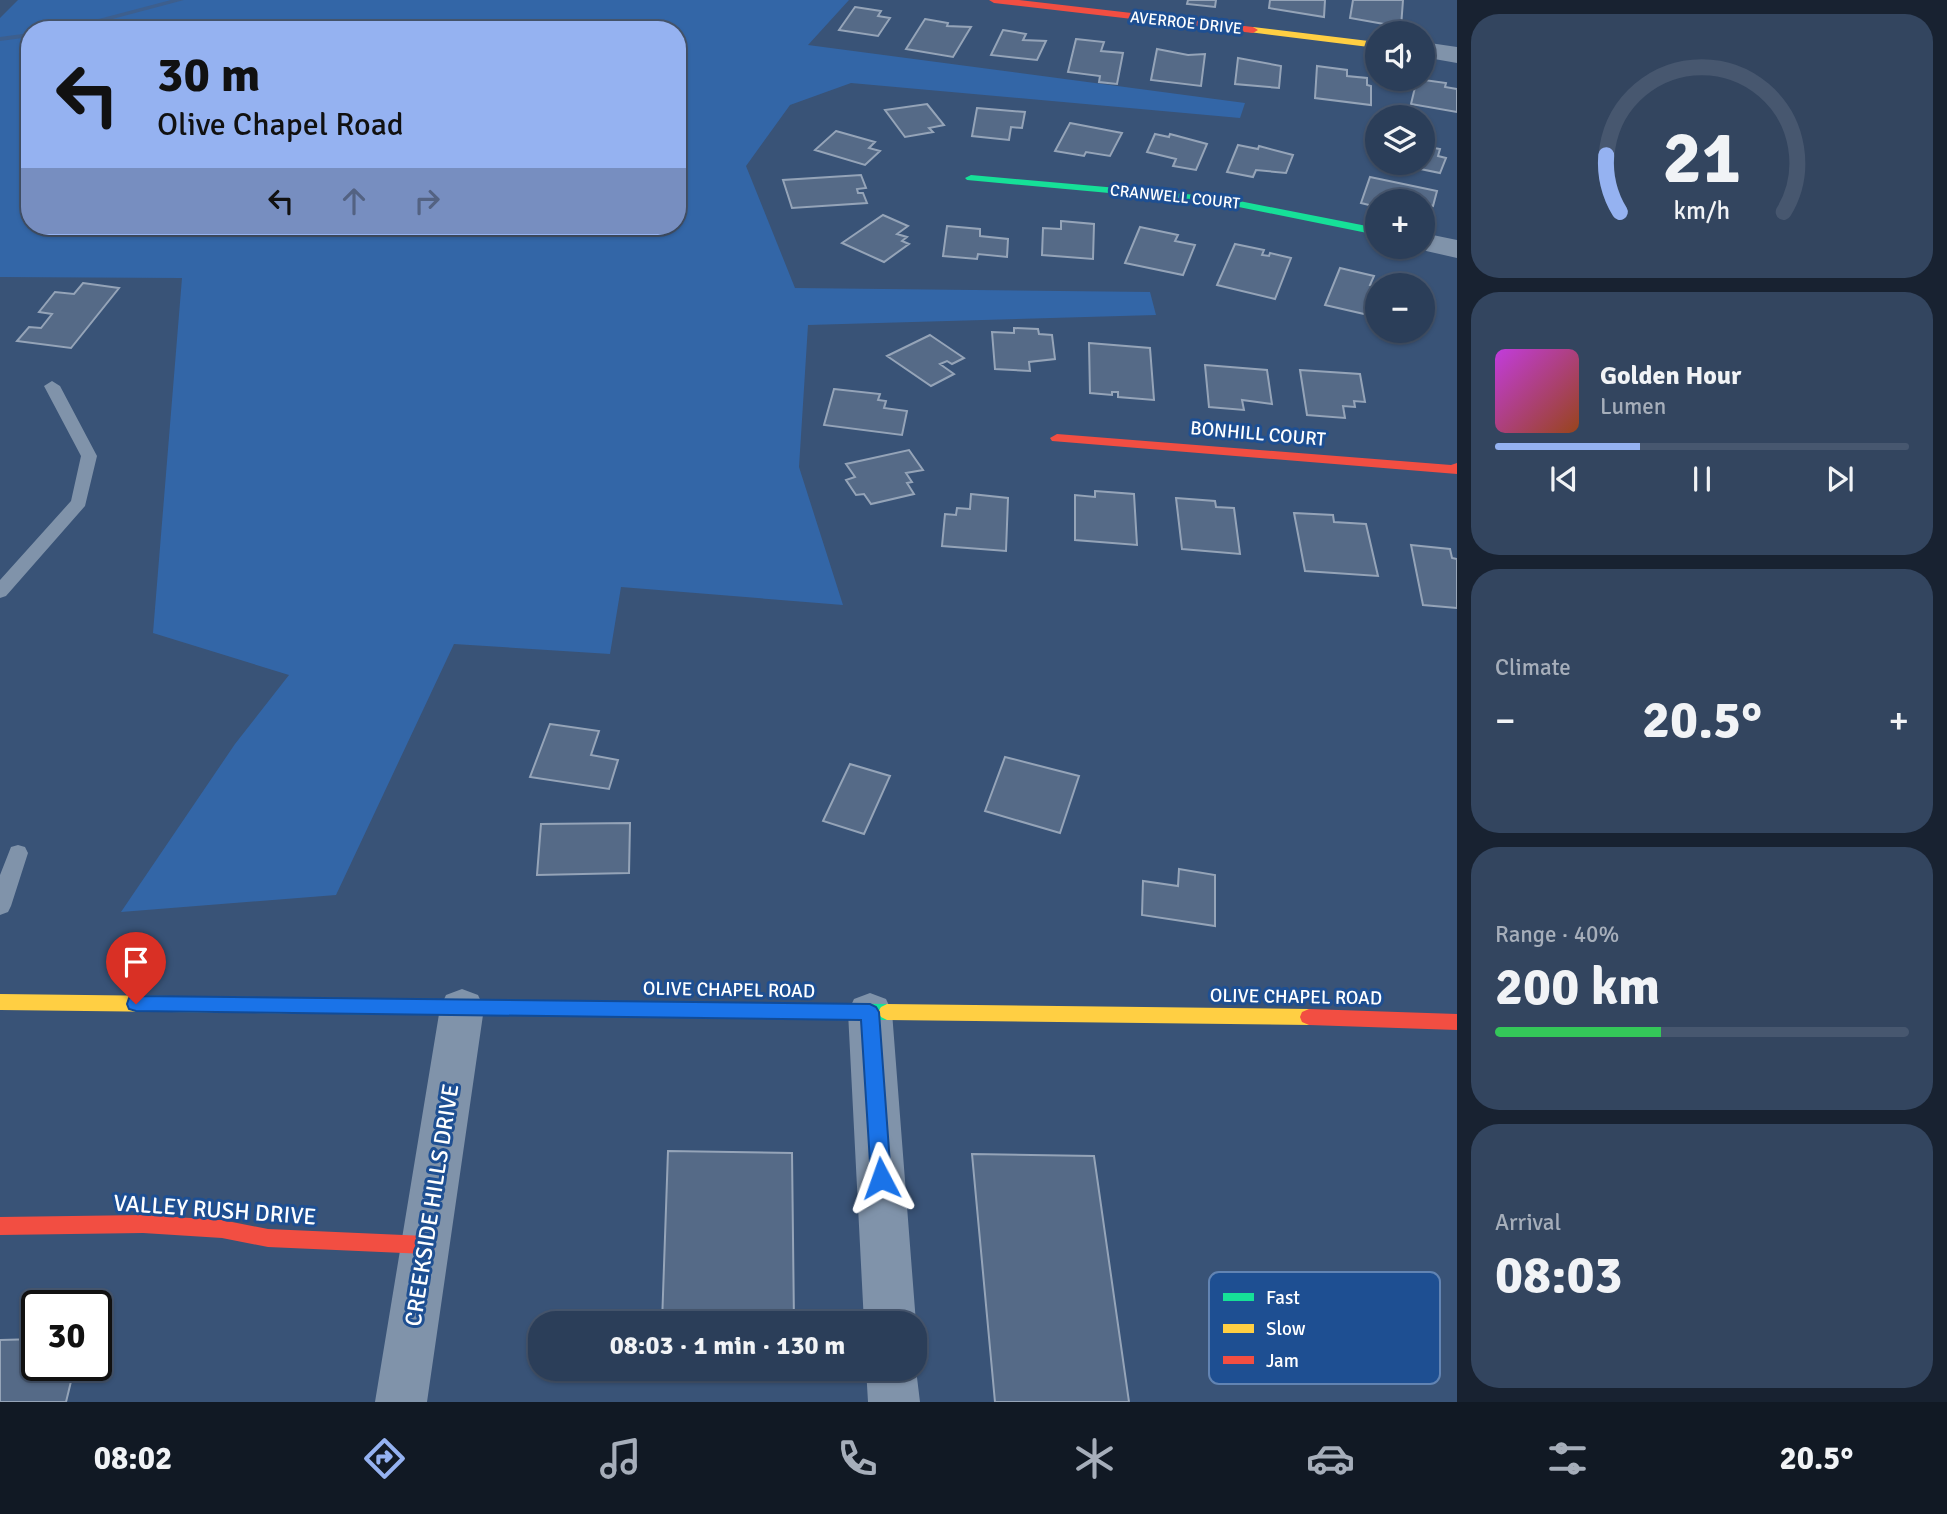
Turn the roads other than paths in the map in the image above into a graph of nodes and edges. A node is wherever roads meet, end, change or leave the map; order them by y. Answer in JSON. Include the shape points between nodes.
{"nodes":[{"id":1,"x":994,"y":0,"type":"edge"},
{"id":2,"x":1365,"y":44,"type":"edge"},
{"id":3,"x":1435,"y":52,"type":"edge"},
{"id":4,"x":1457,"y":55,"type":"edge"},
{"id":5,"x":971,"y":178,"type":"dead end"},
{"id":6,"x":1365,"y":230,"type":"edge"},
{"id":7,"x":1435,"y":244,"type":"edge"},
{"id":8,"x":1457,"y":249,"type":"edge"},
{"id":9,"x":52,"y":386,"type":"dead end"},
{"id":10,"x":1057,"y":438,"type":"dead end"},
{"id":11,"x":1457,"y":468,"type":"edge"},
{"id":12,"x":0,"y":593,"type":"edge"},
{"id":13,"x":19,"y":853,"type":"dead end"},
{"id":14,"x":0,"y":906,"type":"edge"},
{"id":15,"x":0,"y":1002,"type":"edge"},
{"id":16,"x":462,"y":1008,"type":"junction"},
{"id":17,"x":870,"y":1012,"type":"junction"},
{"id":18,"x":1457,"y":1022,"type":"edge"},
{"id":19,"x":0,"y":1226,"type":"edge"},
{"id":20,"x":426,"y":1245,"type":"junction"},
{"id":21,"x":889,"y":1311,"type":"edge"},
{"id":22,"x":893,"y":1381,"type":"edge"},
{"id":23,"x":401,"y":1402,"type":"edge"},
{"id":24,"x":894,"y":1402,"type":"edge"}],
"edges":[{"from":1,"to":2,"type":"street","name":"AVERROE DRIVE"},
{"from":3,"to":4,"type":"street"},
{"from":5,"to":6,"type":"street","name":"CRANWELL COURT","via":[[1219,200]]},
{"from":7,"to":8,"type":"street"},
{"from":9,"to":12,"type":"lane","via":[[89,456],[79,502]]},
{"from":10,"to":11,"type":"street","name":"BONHILL COURT"},
{"from":13,"to":14,"type":"lane"},
{"from":15,"to":16,"type":"street","name":"OLIVE CHAPEL ROAD"},
{"from":16,"to":17,"type":"street","name":"OLIVE CHAPEL ROAD"},
{"from":16,"to":20,"type":"street","name":"CREEKSIDE HILLS DRIVE"},
{"from":17,"to":18,"type":"street","name":"OLIVE CHAPEL ROAD"},
{"from":17,"to":21,"type":"street"},
{"from":19,"to":20,"type":"street","name":"VALLEY RUSH DRIVE","via":[[143,1224],[222,1229],[268,1238]]},
{"from":20,"to":23,"type":"street","name":"CREEKSIDE HILLS DRIVE"},
{"from":22,"to":24,"type":"street"}]}
